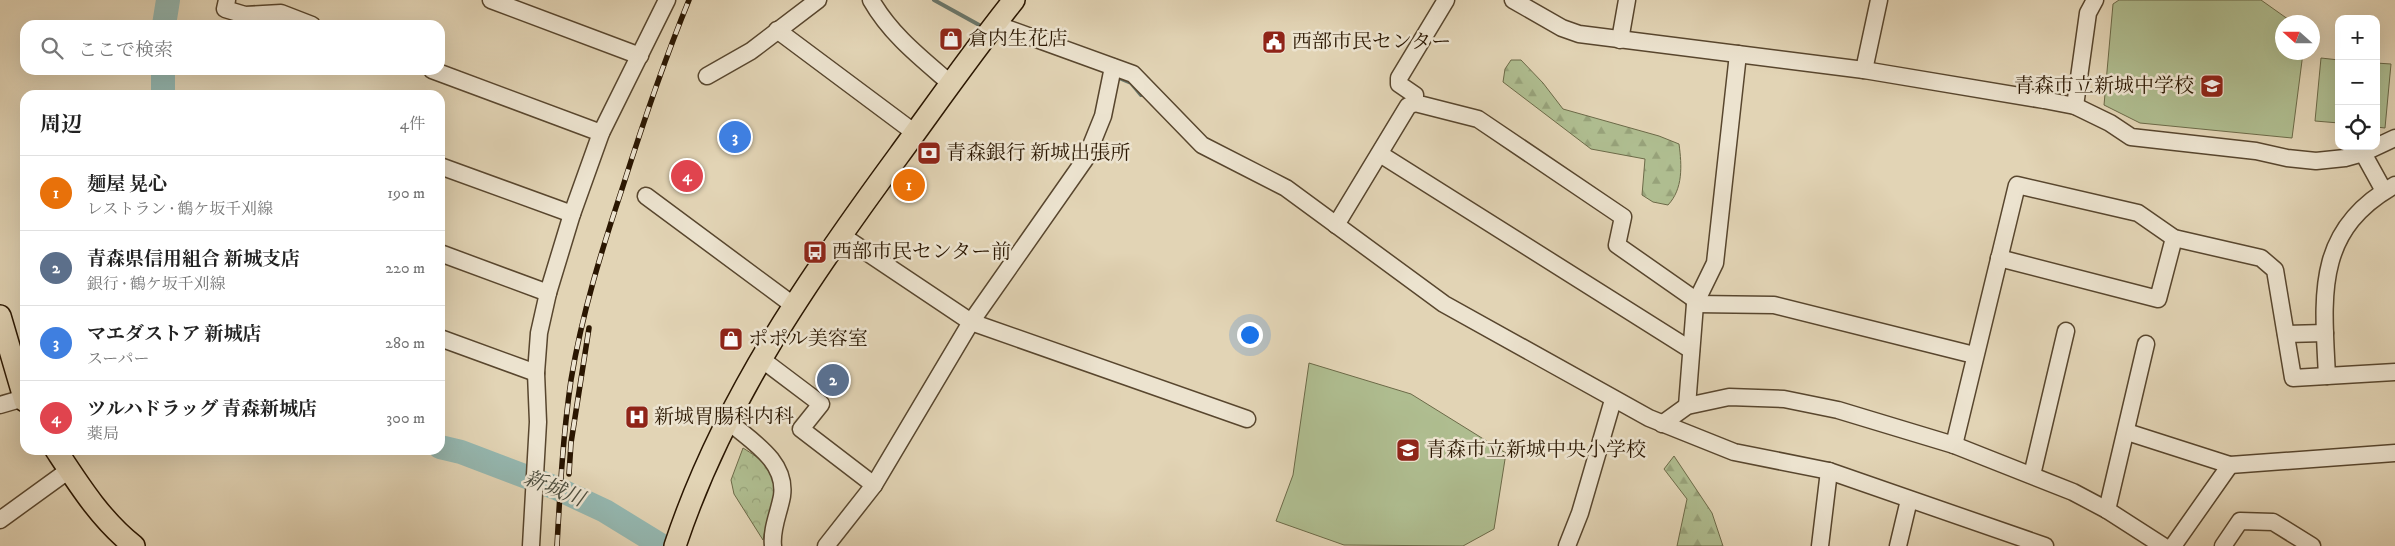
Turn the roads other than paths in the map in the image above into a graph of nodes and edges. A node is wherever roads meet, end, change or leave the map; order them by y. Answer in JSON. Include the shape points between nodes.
{"nodes":[{"id":1,"x":227,"y":0,"type":"edge"},
{"id":2,"x":492,"y":0,"type":"edge"},
{"id":3,"x":667,"y":0,"type":"edge"},
{"id":4,"x":818,"y":0,"type":"edge"},
{"id":5,"x":870,"y":0,"type":"edge"},
{"id":6,"x":1446,"y":0,"type":"edge"},
{"id":7,"x":1513,"y":0,"type":"edge"},
{"id":8,"x":1628,"y":0,"type":"edge"},
{"id":9,"x":1879,"y":0,"type":"edge"},
{"id":10,"x":2095,"y":0,"type":"edge"},
{"id":11,"x":1007,"y":2,"type":"edge"},
{"id":12,"x":298,"y":20,"type":"edge"},
{"id":13,"x":995,"y":24,"type":"junction"},
{"id":14,"x":777,"y":30,"type":"junction"},
{"id":15,"x":1620,"y":40,"type":"junction"},
{"id":16,"x":1738,"y":54,"type":"junction"},
{"id":17,"x":640,"y":56,"type":"junction"},
{"id":18,"x":1113,"y":67,"type":"junction"},
{"id":19,"x":1864,"y":70,"type":"junction"},
{"id":20,"x":445,"y":75,"type":"edge"},
{"id":21,"x":707,"y":76,"type":"dead end"},
{"id":22,"x":952,"y":84,"type":"junction"},
{"id":23,"x":1415,"y":103,"type":"junction"},
{"id":24,"x":2075,"y":106,"type":"junction"},
{"id":25,"x":601,"y":133,"type":"junction"},
{"id":26,"x":915,"y":133,"type":"junction"},
{"id":27,"x":2395,"y":138,"type":"edge"},
{"id":28,"x":2364,"y":153,"type":"junction"},
{"id":29,"x":1380,"y":154,"type":"junction"},
{"id":30,"x":445,"y":168,"type":"edge"},
{"id":31,"x":2390,"y":188,"type":"edge"},
{"id":32,"x":646,"y":196,"type":"dead end"},
{"id":33,"x":572,"y":214,"type":"junction"},
{"id":34,"x":1336,"y":225,"type":"junction"},
{"id":35,"x":840,"y":235,"type":"junction"},
{"id":36,"x":2174,"y":238,"type":"junction"},
{"id":37,"x":445,"y":254,"type":"edge"},
{"id":38,"x":1999,"y":258,"type":"junction"},
{"id":39,"x":548,"y":293,"type":"junction"},
{"id":40,"x":1696,"y":303,"type":"junction"},
{"id":41,"x":793,"y":305,"type":"junction"},
{"id":42,"x":0,"y":316,"type":"edge"},
{"id":43,"x":971,"y":322,"type":"junction"},
{"id":44,"x":2066,"y":331,"type":"dead end"},
{"id":45,"x":2325,"y":333,"type":"junction"},
{"id":46,"x":2286,"y":334,"type":"junction"},
{"id":47,"x":445,"y":340,"type":"edge"},
{"id":48,"x":2146,"y":344,"type":"dead end"},
{"id":49,"x":1691,"y":350,"type":"junction"},
{"id":50,"x":1974,"y":355,"type":"junction"},
{"id":51,"x":760,"y":358,"type":"junction"},
{"id":52,"x":2395,"y":372,"type":"edge"},
{"id":53,"x":536,"y":373,"type":"junction"},
{"id":54,"x":2327,"y":376,"type":"junction"},
{"id":55,"x":20,"y":385,"type":"edge"},
{"id":56,"x":20,"y":400,"type":"edge"},
{"id":57,"x":1613,"y":400,"type":"junction"},
{"id":58,"x":0,"y":405,"type":"edge"},
{"id":59,"x":1687,"y":406,"type":"junction"},
{"id":60,"x":1247,"y":419,"type":"dead end"},
{"id":61,"x":728,"y":421,"type":"junction"},
{"id":62,"x":1662,"y":424,"type":"junction"},
{"id":63,"x":2127,"y":432,"type":"junction"},
{"id":64,"x":1954,"y":445,"type":"junction"},
{"id":65,"x":2395,"y":453,"type":"edge"},
{"id":66,"x":59,"y":455,"type":"edge"},
{"id":67,"x":2230,"y":465,"type":"junction"},
{"id":68,"x":69,"y":470,"type":"junction"},
{"id":69,"x":1829,"y":471,"type":"junction"},
{"id":70,"x":2032,"y":475,"type":"junction"},
{"id":71,"x":874,"y":485,"type":"junction"},
{"id":72,"x":1909,"y":500,"type":"junction"},
{"id":73,"x":2107,"y":510,"type":"junction"},
{"id":74,"x":0,"y":520,"type":"edge"},
{"id":75,"x":2011,"y":540,"type":"edge"},
{"id":76,"x":2309,"y":545,"type":"edge"},
{"id":77,"x":134,"y":546,"type":"edge"},
{"id":78,"x":531,"y":546,"type":"edge"},
{"id":79,"x":675,"y":546,"type":"edge"},
{"id":80,"x":773,"y":546,"type":"edge"},
{"id":81,"x":826,"y":546,"type":"edge"},
{"id":82,"x":1567,"y":546,"type":"edge"},
{"id":83,"x":1820,"y":546,"type":"edge"},
{"id":84,"x":1898,"y":546,"type":"edge"},
{"id":85,"x":2045,"y":546,"type":"edge"},
{"id":86,"x":2163,"y":546,"type":"edge"},
{"id":87,"x":2173,"y":546,"type":"edge"},
{"id":88,"x":2223,"y":546,"type":"edge"}],
"edges":[{"from":1,"to":12,"type":"street","via":[[225,8],[245,15],[281,14]]},
{"from":2,"to":17,"type":"street"},
{"from":3,"to":17,"type":"street"},
{"from":4,"to":14,"type":"street"},
{"from":5,"to":22,"type":"street","via":[[882,20],[905,45]]},
{"from":6,"to":23,"type":"street","via":[[1399,78],[1399,84],[1415,94]]},
{"from":7,"to":15,"type":"street","via":[[1562,28]]},
{"from":8,"to":15,"type":"street"},
{"from":9,"to":19,"type":"street"},
{"from":10,"to":24,"type":"street","via":[[2088,13]]},
{"from":11,"to":13,"type":"main road"},
{"from":13,"to":18,"type":"street"},
{"from":13,"to":22,"type":"main road"},
{"from":14,"to":21,"type":"street","via":[[751,51]]},
{"from":14,"to":26,"type":"street"},
{"from":15,"to":16,"type":"street"},
{"from":16,"to":19,"type":"street"},
{"from":16,"to":40,"type":"street","via":[[1715,263]]},
{"from":17,"to":25,"type":"street"},
{"from":18,"to":34,"type":"street","via":[[1133,74],[1202,145],[1286,188]]},
{"from":18,"to":43,"type":"street","via":[[1103,116],[1086,158]]},
{"from":19,"to":24,"type":"street"},
{"from":20,"to":25,"type":"street"},
{"from":22,"to":26,"type":"main road"},
{"from":23,"to":29,"type":"street","via":[[1408,106]]},
{"from":23,"to":40,"type":"street","via":[[1478,119],[1623,217],[1617,245]]},
{"from":24,"to":28,"type":"street","via":[[2131,137],[2316,161]]},
{"from":25,"to":33,"type":"street"},
{"from":26,"to":35,"type":"main road"},
{"from":27,"to":28,"type":"street"},
{"from":28,"to":31,"type":"street"},
{"from":29,"to":34,"type":"street"},
{"from":29,"to":49,"type":"street"},
{"from":30,"to":33,"type":"street"},
{"from":31,"to":45,"type":"street","via":[[2366,204],[2338,240],[2325,283]]},
{"from":32,"to":41,"type":"street"},
{"from":33,"to":39,"type":"street"},
{"from":34,"to":57,"type":"street","via":[[1444,304]]},
{"from":35,"to":41,"type":"main road"},
{"from":35,"to":43,"type":"street"},
{"from":36,"to":38,"type":"street","via":[[2158,299]]},
{"from":36,"to":38,"type":"street","via":[[2138,213],[2017,186]]},
{"from":36,"to":46,"type":"street","via":[[2261,258],[2275,270]]},
{"from":37,"to":39,"type":"street"},
{"from":38,"to":50,"type":"street"},
{"from":39,"to":53,"type":"street","via":[[539,333]]},
{"from":40,"to":49,"type":"street"},
{"from":40,"to":50,"type":"street","via":[[1774,304]]},
{"from":41,"to":51,"type":"main road"},
{"from":42,"to":55,"type":"main road"},
{"from":43,"to":60,"type":"street"},
{"from":43,"to":71,"type":"street"},
{"from":44,"to":70,"type":"street"},
{"from":45,"to":46,"type":"street"},
{"from":45,"to":54,"type":"street"},
{"from":46,"to":54,"type":"street","via":[[2293,378]]},
{"from":47,"to":53,"type":"street"},
{"from":48,"to":63,"type":"street"},
{"from":49,"to":59,"type":"street"},
{"from":50,"to":64,"type":"street"},
{"from":51,"to":61,"type":"main road"},
{"from":51,"to":71,"type":"street","via":[[821,404],[801,429]]},
{"from":52,"to":54,"type":"street"},
{"from":53,"to":78,"type":"street","via":[[538,422]]},
{"from":56,"to":58,"type":"street"},
{"from":57,"to":62,"type":"street"},
{"from":57,"to":82,"type":"street"},
{"from":59,"to":62,"type":"street"},
{"from":59,"to":64,"type":"street","via":[[1729,397],[1784,399],[1838,410]]},
{"from":61,"to":79,"type":"main road","via":[[697,487]]},
{"from":61,"to":80,"type":"street","via":[[775,462],[780,472],[782,495],[772,537]]},
{"from":62,"to":69,"type":"street","via":[[1734,452]]},
{"from":63,"to":67,"type":"street"},
{"from":63,"to":73,"type":"street"},
{"from":64,"to":70,"type":"street"},
{"from":65,"to":67,"type":"street"},
{"from":66,"to":68,"type":"main road"},
{"from":67,"to":87,"type":"street"},
{"from":68,"to":74,"type":"street"},
{"from":68,"to":77,"type":"main road","via":[[99,512]]},
{"from":69,"to":72,"type":"street"},
{"from":69,"to":83,"type":"street"},
{"from":70,"to":73,"type":"street"},
{"from":71,"to":81,"type":"street"},
{"from":72,"to":75,"type":"street"},
{"from":72,"to":84,"type":"street"},
{"from":73,"to":86,"type":"street"},
{"from":75,"to":85,"type":"street"},
{"from":76,"to":88,"type":"street","via":[[2273,522],[2240,521]]}]}
